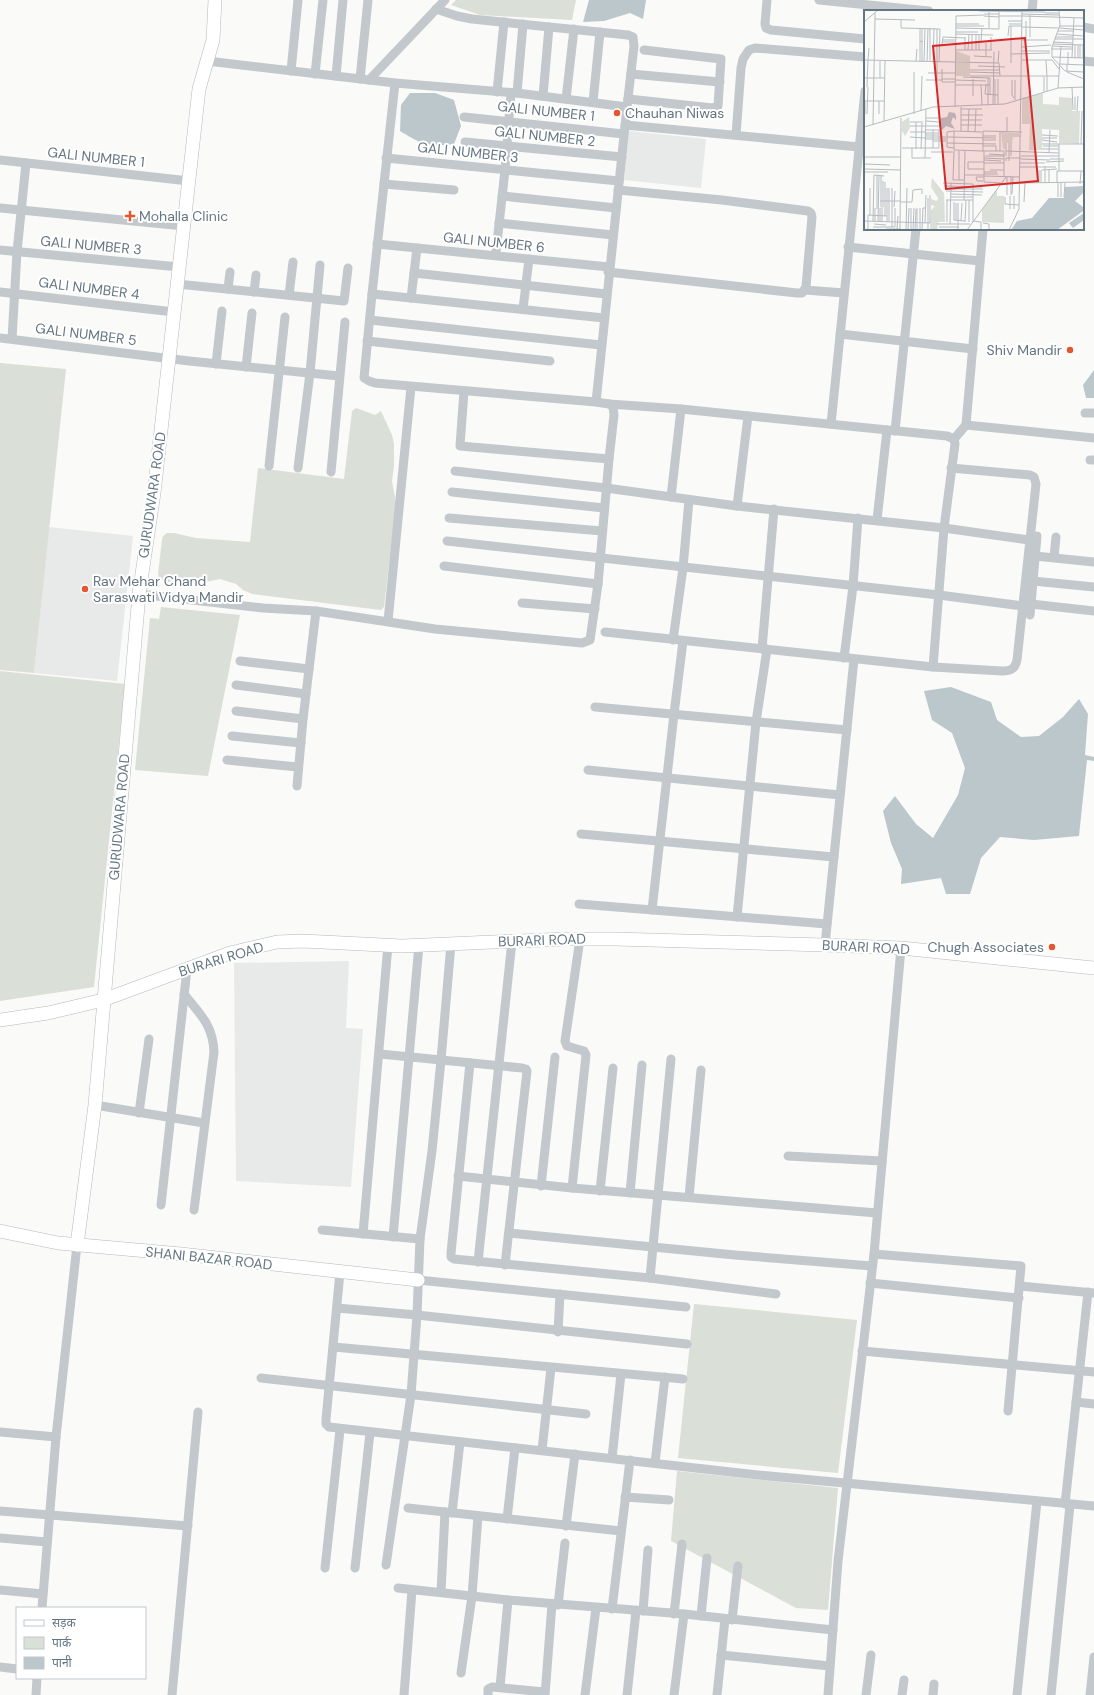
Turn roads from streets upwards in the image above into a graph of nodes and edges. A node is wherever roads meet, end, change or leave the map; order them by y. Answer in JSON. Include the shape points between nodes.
{"nodes":[{"id":1,"x":215,"y":0,"type":"edge"},
{"id":2,"x":298,"y":0,"type":"edge"},
{"id":3,"x":323,"y":0,"type":"edge"},
{"id":4,"x":343,"y":0,"type":"edge"},
{"id":5,"x":368,"y":0,"type":"edge"},
{"id":6,"x":445,"y":0,"type":"edge"},
{"id":7,"x":767,"y":0,"type":"edge"},
{"id":8,"x":819,"y":0,"type":"edge"},
{"id":9,"x":1033,"y":0,"type":"edge"},
{"id":10,"x":872,"y":5,"type":"edge"},
{"id":11,"x":436,"y":9,"type":"junction"},
{"id":12,"x":920,"y":10,"type":"edge"},
{"id":13,"x":1032,"y":10,"type":"edge"},
{"id":14,"x":504,"y":22,"type":"junction"},
{"id":15,"x":523,"y":24,"type":"junction"},
{"id":16,"x":549,"y":27,"type":"junction"},
{"id":17,"x":1084,"y":27,"type":"edge"},
{"id":18,"x":574,"y":29,"type":"junction"},
{"id":19,"x":1094,"y":29,"type":"edge"},
{"id":20,"x":600,"y":32,"type":"junction"},
{"id":21,"x":864,"y":39,"type":"edge"},
{"id":22,"x":644,"y":50,"type":"dead end"},
{"id":23,"x":864,"y":57,"type":"edge"},
{"id":24,"x":207,"y":61,"type":"junction"},
{"id":25,"x":1084,"y":61,"type":"edge"},
{"id":26,"x":1094,"y":62,"type":"edge"},
{"id":27,"x":290,"y":71,"type":"junction"},
{"id":28,"x":315,"y":74,"type":"junction"},
{"id":29,"x":631,"y":74,"type":"junction"},
{"id":30,"x":336,"y":76,"type":"junction"},
{"id":31,"x":364,"y":79,"type":"junction"},
{"id":32,"x":720,"y":82,"type":"junction"},
{"id":33,"x":395,"y":83,"type":"junction"},
{"id":34,"x":498,"y":92,"type":"junction"},
{"id":35,"x":514,"y":93,"type":"junction"},
{"id":36,"x":543,"y":96,"type":"junction"},
{"id":37,"x":566,"y":99,"type":"junction"},
{"id":38,"x":864,"y":100,"type":"edge"},
{"id":39,"x":593,"y":102,"type":"junction"},
{"id":40,"x":627,"y":103,"type":"junction"},
{"id":41,"x":464,"y":117,"type":"dead end"},
{"id":42,"x":508,"y":122,"type":"junction"},
{"id":43,"x":625,"y":130,"type":"junction"},
{"id":44,"x":736,"y":135,"type":"junction"},
{"id":45,"x":465,"y":142,"type":"dead end"},
{"id":46,"x":507,"y":146,"type":"junction"},
{"id":47,"x":859,"y":147,"type":"junction"},
{"id":48,"x":622,"y":157,"type":"junction"},
{"id":49,"x":386,"y":158,"type":"junction"},
{"id":50,"x":0,"y":160,"type":"edge"},
{"id":51,"x":26,"y":163,"type":"junction"},
{"id":52,"x":861,"y":166,"type":"edge"},
{"id":53,"x":505,"y":170,"type":"junction"},
{"id":54,"x":189,"y":181,"type":"junction"},
{"id":55,"x":384,"y":184,"type":"junction"},
{"id":56,"x":619,"y":185,"type":"junction"},
{"id":57,"x":454,"y":190,"type":"dead end"},
{"id":58,"x":502,"y":196,"type":"junction"},
{"id":59,"x":0,"y":208,"type":"edge"},
{"id":60,"x":616,"y":208,"type":"junction"},
{"id":61,"x":21,"y":210,"type":"junction"},
{"id":62,"x":499,"y":223,"type":"junction"},
{"id":63,"x":184,"y":226,"type":"junction"},
{"id":64,"x":916,"y":230,"type":"edge"},
{"id":65,"x":983,"y":230,"type":"edge"},
{"id":66,"x":613,"y":235,"type":"junction"},
{"id":67,"x":377,"y":244,"type":"junction"},
{"id":68,"x":848,"y":247,"type":"junction"},
{"id":69,"x":417,"y":248,"type":"junction"},
{"id":70,"x":0,"y":250,"type":"edge"},
{"id":71,"x":17,"y":252,"type":"junction"},
{"id":72,"x":496,"y":252,"type":"dead end"},
{"id":73,"x":913,"y":254,"type":"junction"},
{"id":74,"x":529,"y":259,"type":"junction"},
{"id":75,"x":980,"y":261,"type":"junction"},
{"id":76,"x":293,"y":262,"type":"dead end"},
{"id":77,"x":320,"y":265,"type":"dead end"},
{"id":78,"x":179,"y":267,"type":"junction"},
{"id":79,"x":348,"y":268,"type":"dead end"},
{"id":80,"x":609,"y":269,"type":"junction"},
{"id":81,"x":230,"y":272,"type":"dead end"},
{"id":82,"x":414,"y":273,"type":"junction"},
{"id":83,"x":256,"y":276,"type":"dead end"},
{"id":84,"x":177,"y":284,"type":"junction"},
{"id":85,"x":526,"y":285,"type":"junction"},
{"id":86,"x":228,"y":289,"type":"junction"},
{"id":87,"x":805,"y":290,"type":"junction"},
{"id":88,"x":0,"y":292,"type":"edge"},
{"id":89,"x":254,"y":292,"type":"junction"},
{"id":90,"x":844,"y":293,"type":"junction"},
{"id":91,"x":15,"y":294,"type":"junction"},
{"id":92,"x":372,"y":294,"type":"junction"},
{"id":93,"x":606,"y":294,"type":"junction"},
{"id":94,"x":289,"y":295,"type":"junction"},
{"id":95,"x":317,"y":298,"type":"junction"},
{"id":96,"x":411,"y":298,"type":"junction"},
{"id":97,"x":523,"y":309,"type":"junction"},
{"id":98,"x":222,"y":311,"type":"dead end"},
{"id":99,"x":174,"y":312,"type":"junction"},
{"id":100,"x":252,"y":313,"type":"dead end"},
{"id":101,"x":285,"y":317,"type":"dead end"},
{"id":102,"x":604,"y":318,"type":"junction"},
{"id":103,"x":370,"y":320,"type":"junction"},
{"id":104,"x":345,"y":322,"type":"dead end"},
{"id":105,"x":840,"y":334,"type":"junction"},
{"id":106,"x":0,"y":338,"type":"edge"},
{"id":107,"x":12,"y":339,"type":"junction"},
{"id":108,"x":368,"y":341,"type":"junction"},
{"id":109,"x":903,"y":341,"type":"junction"},
{"id":110,"x":601,"y":345,"type":"junction"},
{"id":111,"x":972,"y":349,"type":"junction"},
{"id":112,"x":169,"y":358,"type":"junction"},
{"id":113,"x":550,"y":361,"type":"dead end"},
{"id":114,"x":216,"y":364,"type":"junction"},
{"id":115,"x":246,"y":367,"type":"junction"},
{"id":116,"x":279,"y":370,"type":"junction"},
{"id":117,"x":310,"y":373,"type":"junction"},
{"id":118,"x":340,"y":376,"type":"junction"},
{"id":119,"x":411,"y":387,"type":"junction"},
{"id":120,"x":464,"y":391,"type":"junction"},
{"id":121,"x":596,"y":402,"type":"junction"},
{"id":122,"x":609,"y":404,"type":"junction"},
{"id":123,"x":681,"y":409,"type":"junction"},
{"id":124,"x":748,"y":416,"type":"junction"},
{"id":125,"x":831,"y":424,"type":"junction"},
{"id":126,"x":966,"y":425,"type":"junction"},
{"id":127,"x":891,"y":430,"type":"junction"},
{"id":128,"x":954,"y":438,"type":"junction"},
{"id":129,"x":1094,"y":438,"type":"edge"},
{"id":130,"x":609,"y":459,"type":"junction"},
{"id":131,"x":270,"y":466,"type":"dead end"},
{"id":132,"x":298,"y":468,"type":"dead end"},
{"id":133,"x":951,"y":468,"type":"junction"},
{"id":134,"x":455,"y":471,"type":"dead end"},
{"id":135,"x":331,"y":472,"type":"dead end"},
{"id":136,"x":606,"y":488,"type":"junction"},
{"id":137,"x":452,"y":492,"type":"dead end"},
{"id":138,"x":671,"y":497,"type":"junction"},
{"id":139,"x":689,"y":500,"type":"junction"},
{"id":140,"x":738,"y":506,"type":"junction"},
{"id":141,"x":604,"y":508,"type":"junction"},
{"id":142,"x":774,"y":509,"type":"junction"},
{"id":143,"x":449,"y":518,"type":"dead end"},
{"id":144,"x":858,"y":518,"type":"junction"},
{"id":145,"x":877,"y":520,"type":"junction"},
{"id":146,"x":944,"y":528,"type":"junction"},
{"id":147,"x":602,"y":532,"type":"junction"},
{"id":148,"x":1056,"y":537,"type":"dead end"},
{"id":149,"x":1033,"y":538,"type":"junction"},
{"id":150,"x":447,"y":541,"type":"dead end"},
{"id":151,"x":1036,"y":556,"type":"junction"},
{"id":152,"x":1054,"y":557,"type":"junction"},
{"id":153,"x":600,"y":559,"type":"junction"},
{"id":154,"x":1094,"y":562,"type":"edge"},
{"id":155,"x":444,"y":566,"type":"dead end"},
{"id":156,"x":683,"y":568,"type":"junction"},
{"id":157,"x":769,"y":577,"type":"junction"},
{"id":158,"x":1033,"y":581,"type":"junction"},
{"id":159,"x":598,"y":584,"type":"junction"},
{"id":160,"x":853,"y":586,"type":"junction"},
{"id":161,"x":1094,"y":587,"type":"edge"},
{"id":162,"x":139,"y":594,"type":"junction"},
{"id":163,"x":939,"y":595,"type":"junction"},
{"id":164,"x":522,"y":603,"type":"dead end"},
{"id":165,"x":1027,"y":605,"type":"junction"},
{"id":166,"x":595,"y":610,"type":"junction"},
{"id":167,"x":316,"y":611,"type":"junction"},
{"id":168,"x":1094,"y":611,"type":"edge"},
{"id":169,"x":1030,"y":615,"type":"dead end"},
{"id":170,"x":388,"y":620,"type":"junction"},
{"id":171,"x":605,"y":632,"type":"dead end"},
{"id":172,"x":674,"y":640,"type":"junction"},
{"id":173,"x":684,"y":641,"type":"junction"},
{"id":174,"x":764,"y":649,"type":"junction"},
{"id":175,"x":844,"y":658,"type":"junction"},
{"id":176,"x":854,"y":659,"type":"junction"},
{"id":177,"x":240,"y":661,"type":"dead end"},
{"id":178,"x":933,"y":668,"type":"junction"},
{"id":179,"x":309,"y":669,"type":"junction"},
{"id":180,"x":236,"y":685,"type":"dead end"},
{"id":181,"x":306,"y":694,"type":"junction"},
{"id":182,"x":595,"y":707,"type":"dead end"},
{"id":183,"x":236,"y":711,"type":"dead end"},
{"id":184,"x":674,"y":714,"type":"junction"},
{"id":185,"x":303,"y":719,"type":"junction"},
{"id":186,"x":756,"y":722,"type":"junction"},
{"id":187,"x":847,"y":730,"type":"junction"},
{"id":188,"x":232,"y":736,"type":"dead end"},
{"id":189,"x":301,"y":743,"type":"junction"},
{"id":190,"x":228,"y":760,"type":"dead end"},
{"id":191,"x":298,"y":767,"type":"junction"},
{"id":192,"x":588,"y":770,"type":"dead end"},
{"id":193,"x":666,"y":778,"type":"junction"},
{"id":194,"x":296,"y":786,"type":"dead end"},
{"id":195,"x":750,"y":786,"type":"junction"},
{"id":196,"x":840,"y":795,"type":"junction"},
{"id":197,"x":581,"y":834,"type":"dead end"},
{"id":198,"x":660,"y":842,"type":"junction"},
{"id":199,"x":744,"y":849,"type":"junction"},
{"id":200,"x":834,"y":857,"type":"junction"},
{"id":201,"x":579,"y":904,"type":"dead end"},
{"id":202,"x":652,"y":910,"type":"junction"},
{"id":203,"x":736,"y":917,"type":"junction"},
{"id":204,"x":827,"y":924,"type":"junction"},
{"id":205,"x":580,"y":939,"type":"junction"},
{"id":206,"x":512,"y":941,"type":"junction"},
{"id":207,"x":451,"y":944,"type":"junction"},
{"id":208,"x":388,"y":945,"type":"junction"},
{"id":209,"x":419,"y":945,"type":"junction"},
{"id":210,"x":825,"y":945,"type":"junction"},
{"id":211,"x":900,"y":948,"type":"junction"},
{"id":212,"x":1094,"y":968,"type":"edge"},
{"id":213,"x":187,"y":969,"type":"junction"},
{"id":214,"x":184,"y":994,"type":"junction"},
{"id":215,"x":103,"y":1000,"type":"junction"},
{"id":216,"x":0,"y":1020,"type":"edge"},
{"id":217,"x":149,"y":1039,"type":"dead end"},
{"id":218,"x":380,"y":1054,"type":"junction"},
{"id":219,"x":409,"y":1056,"type":"junction"},
{"id":220,"x":555,"y":1057,"type":"dead end"},
{"id":221,"x":441,"y":1060,"type":"junction"},
{"id":222,"x":671,"y":1060,"type":"dead end"},
{"id":223,"x":470,"y":1063,"type":"junction"},
{"id":224,"x":498,"y":1066,"type":"junction"},
{"id":225,"x":642,"y":1066,"type":"dead end"},
{"id":226,"x":613,"y":1068,"type":"dead end"},
{"id":227,"x":702,"y":1070,"type":"dead end"},
{"id":228,"x":95,"y":1105,"type":"junction"},
{"id":229,"x":139,"y":1113,"type":"junction"},
{"id":230,"x":170,"y":1118,"type":"junction"},
{"id":231,"x":204,"y":1122,"type":"junction"},
{"id":232,"x":788,"y":1156,"type":"dead end"},
{"id":233,"x":882,"y":1161,"type":"junction"},
{"id":234,"x":458,"y":1176,"type":"junction"},
{"id":235,"x":487,"y":1180,"type":"junction"},
{"id":236,"x":515,"y":1183,"type":"junction"},
{"id":237,"x":541,"y":1186,"type":"junction"},
{"id":238,"x":572,"y":1188,"type":"junction"},
{"id":239,"x":600,"y":1191,"type":"junction"},
{"id":240,"x":630,"y":1193,"type":"junction"},
{"id":241,"x":659,"y":1195,"type":"junction"},
{"id":242,"x":689,"y":1197,"type":"junction"},
{"id":243,"x":161,"y":1205,"type":"dead end"},
{"id":244,"x":194,"y":1210,"type":"dead end"},
{"id":245,"x":878,"y":1213,"type":"junction"},
{"id":246,"x":322,"y":1230,"type":"dead end"},
{"id":247,"x":0,"y":1231,"type":"edge"},
{"id":248,"x":509,"y":1233,"type":"junction"},
{"id":249,"x":363,"y":1234,"type":"junction"},
{"id":250,"x":393,"y":1237,"type":"junction"},
{"id":251,"x":420,"y":1239,"type":"junction"},
{"id":252,"x":77,"y":1245,"type":"junction"},
{"id":253,"x":652,"y":1246,"type":"junction"},
{"id":254,"x":874,"y":1254,"type":"junction"},
{"id":255,"x":478,"y":1262,"type":"junction"},
{"id":256,"x":505,"y":1265,"type":"junction"},
{"id":257,"x":872,"y":1266,"type":"junction"},
{"id":258,"x":340,"y":1272,"type":"junction"},
{"id":259,"x":650,"y":1278,"type":"junction"},
{"id":260,"x":418,"y":1280,"type":"junction"},
{"id":261,"x":870,"y":1283,"type":"junction"},
{"id":262,"x":1020,"y":1286,"type":"junction"},
{"id":263,"x":1091,"y":1293,"type":"edge"},
{"id":264,"x":560,"y":1294,"type":"junction"},
{"id":265,"x":776,"y":1294,"type":"dead end"},
{"id":266,"x":1019,"y":1298,"type":"junction"},
{"id":267,"x":686,"y":1307,"type":"dead end"},
{"id":268,"x":337,"y":1308,"type":"junction"},
{"id":269,"x":417,"y":1315,"type":"junction"},
{"id":270,"x":1084,"y":1326,"type":"junction"},
{"id":271,"x":1094,"y":1327,"type":"edge"},
{"id":272,"x":558,"y":1332,"type":"junction"},
{"id":273,"x":687,"y":1344,"type":"dead end"},
{"id":274,"x":334,"y":1347,"type":"junction"},
{"id":275,"x":862,"y":1351,"type":"junction"},
{"id":276,"x":414,"y":1354,"type":"junction"},
{"id":277,"x":1012,"y":1365,"type":"junction"},
{"id":278,"x":551,"y":1368,"type":"junction"},
{"id":279,"x":1080,"y":1371,"type":"junction"},
{"id":280,"x":1094,"y":1372,"type":"edge"},
{"id":281,"x":621,"y":1374,"type":"junction"},
{"id":282,"x":665,"y":1377,"type":"junction"},
{"id":283,"x":261,"y":1378,"type":"dead end"},
{"id":284,"x":683,"y":1379,"type":"dead end"},
{"id":285,"x":329,"y":1386,"type":"junction"},
{"id":286,"x":411,"y":1395,"type":"junction"},
{"id":287,"x":1076,"y":1402,"type":"junction"},
{"id":288,"x":1094,"y":1404,"type":"edge"},
{"id":289,"x":547,"y":1409,"type":"junction"},
{"id":290,"x":1008,"y":1411,"type":"dead end"},
{"id":291,"x":198,"y":1412,"type":"dead end"},
{"id":292,"x":586,"y":1414,"type":"dead end"},
{"id":293,"x":340,"y":1430,"type":"junction"},
{"id":294,"x":0,"y":1432,"type":"edge"},
{"id":295,"x":370,"y":1433,"type":"junction"},
{"id":296,"x":404,"y":1436,"type":"junction"},
{"id":297,"x":56,"y":1437,"type":"junction"},
{"id":298,"x":460,"y":1442,"type":"junction"},
{"id":299,"x":515,"y":1448,"type":"junction"},
{"id":300,"x":542,"y":1450,"type":"junction"},
{"id":301,"x":574,"y":1454,"type":"junction"},
{"id":302,"x":612,"y":1458,"type":"junction"},
{"id":303,"x":630,"y":1460,"type":"junction"},
{"id":304,"x":655,"y":1463,"type":"junction"},
{"id":305,"x":847,"y":1484,"type":"junction"},
{"id":306,"x":625,"y":1496,"type":"junction"},
{"id":307,"x":669,"y":1500,"type":"dead end"},
{"id":308,"x":1037,"y":1501,"type":"junction"},
{"id":309,"x":1067,"y":1504,"type":"junction"},
{"id":310,"x":1094,"y":1506,"type":"edge"},
{"id":311,"x":408,"y":1508,"type":"dead end"},
{"id":312,"x":0,"y":1511,"type":"edge"},
{"id":313,"x":448,"y":1512,"type":"junction"},
{"id":314,"x":49,"y":1516,"type":"junction"},
{"id":315,"x":478,"y":1516,"type":"junction"},
{"id":316,"x":507,"y":1519,"type":"junction"},
{"id":317,"x":188,"y":1526,"type":"junction"},
{"id":318,"x":566,"y":1526,"type":"junction"},
{"id":319,"x":621,"y":1531,"type":"junction"},
{"id":320,"x":0,"y":1538,"type":"edge"},
{"id":321,"x":47,"y":1542,"type":"junction"},
{"id":322,"x":565,"y":1543,"type":"dead end"},
{"id":323,"x":682,"y":1544,"type":"dead end"},
{"id":324,"x":648,"y":1550,"type":"dead end"},
{"id":325,"x":707,"y":1558,"type":"dead end"},
{"id":326,"x":386,"y":1565,"type":"dead end"},
{"id":327,"x":738,"y":1566,"type":"dead end"},
{"id":328,"x":325,"y":1568,"type":"dead end"},
{"id":329,"x":355,"y":1568,"type":"dead end"},
{"id":330,"x":398,"y":1588,"type":"dead end"},
{"id":331,"x":0,"y":1590,"type":"edge"},
{"id":332,"x":412,"y":1590,"type":"junction"},
{"id":333,"x":441,"y":1592,"type":"junction"},
{"id":334,"x":43,"y":1594,"type":"junction"},
{"id":335,"x":472,"y":1596,"type":"junction"},
{"id":336,"x":508,"y":1600,"type":"junction"},
{"id":337,"x":555,"y":1605,"type":"junction"},
{"id":338,"x":42,"y":1607,"type":"edge"},
{"id":339,"x":596,"y":1608,"type":"junction"},
{"id":340,"x":612,"y":1609,"type":"junction"},
{"id":341,"x":640,"y":1611,"type":"junction"},
{"id":342,"x":674,"y":1614,"type":"junction"},
{"id":343,"x":684,"y":1614,"type":"junction"},
{"id":344,"x":701,"y":1616,"type":"junction"},
{"id":345,"x":728,"y":1620,"type":"junction"},
{"id":346,"x":833,"y":1630,"type":"junction"},
{"id":347,"x":721,"y":1655,"type":"junction"},
{"id":348,"x":871,"y":1655,"type":"dead end"},
{"id":349,"x":1094,"y":1657,"type":"edge"},
{"id":350,"x":830,"y":1666,"type":"junction"},
{"id":351,"x":0,"y":1667,"type":"edge"},
{"id":352,"x":16,"y":1669,"type":"edge"},
{"id":353,"x":461,"y":1673,"type":"dead end"},
{"id":354,"x":38,"y":1679,"type":"edge"},
{"id":355,"x":904,"y":1680,"type":"dead end"},
{"id":356,"x":934,"y":1684,"type":"dead end"},
{"id":357,"x":500,"y":1687,"type":"junction"},
{"id":358,"x":520,"y":1692,"type":"edge"},
{"id":359,"x":545,"y":1693,"type":"edge"},
{"id":360,"x":36,"y":1695,"type":"edge"},
{"id":361,"x":172,"y":1695,"type":"edge"},
{"id":362,"x":404,"y":1695,"type":"edge"},
{"id":363,"x":488,"y":1695,"type":"edge"},
{"id":364,"x":585,"y":1695,"type":"edge"},
{"id":365,"x":627,"y":1695,"type":"edge"},
{"id":366,"x":674,"y":1695,"type":"edge"},
{"id":367,"x":717,"y":1695,"type":"edge"},
{"id":368,"x":828,"y":1695,"type":"edge"},
{"id":369,"x":866,"y":1695,"type":"edge"},
{"id":370,"x":902,"y":1695,"type":"edge"},
{"id":371,"x":933,"y":1695,"type":"edge"},
{"id":372,"x":1017,"y":1695,"type":"edge"},
{"id":373,"x":1051,"y":1695,"type":"edge"},
{"id":374,"x":1090,"y":1695,"type":"edge"}],
"edges":[{"from":1,"to":24,"type":"street","name":"GURUDWARA ROAD","via":[[213,40]]},
{"from":2,"to":27,"type":"street"},
{"from":3,"to":28,"type":"street"},
{"from":4,"to":30,"type":"street"},
{"from":5,"to":31,"type":"street"},
{"from":6,"to":11,"type":"street"},
{"from":7,"to":21,"type":"street","via":[[766,28]]},
{"from":8,"to":10,"type":"street"},
{"from":9,"to":13,"type":"street"},
{"from":10,"to":12,"type":"street"},
{"from":11,"to":14,"type":"street","via":[[457,16]]},
{"from":11,"to":31,"type":"street"},
{"from":14,"to":15,"type":"street"},
{"from":14,"to":34,"type":"street"},
{"from":15,"to":16,"type":"street"},
{"from":15,"to":35,"type":"street"},
{"from":16,"to":18,"type":"street"},
{"from":16,"to":36,"type":"street"},
{"from":17,"to":19,"type":"street"},
{"from":18,"to":20,"type":"street"},
{"from":18,"to":37,"type":"street"},
{"from":20,"to":29,"type":"street","via":[[628,35],[633,38]]},
{"from":20,"to":39,"type":"street"},
{"from":22,"to":32,"type":"street","via":[[719,59]]},
{"from":23,"to":44,"type":"street","via":[[754,48],[749,50],[741,68]]},
{"from":24,"to":27,"type":"street"},
{"from":24,"to":54,"type":"street","name":"GURUDWARA ROAD","via":[[199,89]]},
{"from":25,"to":26,"type":"street"},
{"from":27,"to":28,"type":"street"},
{"from":28,"to":30,"type":"street"},
{"from":29,"to":32,"type":"street"},
{"from":29,"to":40,"type":"street"},
{"from":30,"to":31,"type":"street"},
{"from":31,"to":33,"type":"street"},
{"from":32,"to":40,"type":"street","via":[[716,108]]},
{"from":33,"to":34,"type":"street"},
{"from":33,"to":49,"type":"street"},
{"from":34,"to":35,"type":"street"},
{"from":35,"to":36,"type":"street"},
{"from":35,"to":42,"type":"street"},
{"from":36,"to":37,"type":"street"},
{"from":37,"to":39,"type":"street"},
{"from":38,"to":47,"type":"street"},
{"from":39,"to":40,"type":"street"},
{"from":40,"to":43,"type":"street"},
{"from":41,"to":42,"type":"street","name":"GALI NUMBER 1"},
{"from":42,"to":43,"type":"street","name":"GALI NUMBER 1"},
{"from":42,"to":46,"type":"street"},
{"from":43,"to":44,"type":"street","name":"GALI NUMBER 1"},
{"from":43,"to":48,"type":"street"},
{"from":44,"to":47,"type":"street","name":"GALI NUMBER 1"},
{"from":45,"to":46,"type":"street","name":"GALI NUMBER 2"},
{"from":46,"to":48,"type":"street","name":"GALI NUMBER 2"},
{"from":46,"to":53,"type":"street"},
{"from":47,"to":52,"type":"street"},
{"from":48,"to":56,"type":"street"},
{"from":49,"to":53,"type":"street","name":"GALI NUMBER 3"},
{"from":49,"to":55,"type":"street"},
{"from":50,"to":51,"type":"street","name":"GALI NUMBER 1"},
{"from":51,"to":54,"type":"street","name":"GALI NUMBER 1"},
{"from":51,"to":61,"type":"street"},
{"from":52,"to":68,"type":"street"},
{"from":53,"to":56,"type":"street","name":"GALI NUMBER 3"},
{"from":53,"to":58,"type":"street"},
{"from":54,"to":63,"type":"street","name":"GURUDWARA ROAD"},
{"from":55,"to":57,"type":"street"},
{"from":55,"to":67,"type":"street"},
{"from":56,"to":60,"type":"street"},
{"from":56,"to":87,"type":"street","name":"GALI NUMBER 3","via":[[808,211],[812,217]]},
{"from":58,"to":60,"type":"street"},
{"from":58,"to":62,"type":"street"},
{"from":59,"to":61,"type":"street"},
{"from":60,"to":66,"type":"street"},
{"from":61,"to":63,"type":"street"},
{"from":61,"to":71,"type":"street"},
{"from":62,"to":66,"type":"street"},
{"from":62,"to":72,"type":"street"},
{"from":63,"to":78,"type":"street","name":"GURUDWARA ROAD"},
{"from":64,"to":73,"type":"street"},
{"from":65,"to":75,"type":"street"},
{"from":66,"to":80,"type":"street"},
{"from":67,"to":69,"type":"street","name":"GALI NUMBER 6"},
{"from":67,"to":92,"type":"street"},
{"from":68,"to":73,"type":"street"},
{"from":68,"to":90,"type":"street"},
{"from":69,"to":74,"type":"street","name":"GALI NUMBER 6"},
{"from":69,"to":82,"type":"street"},
{"from":70,"to":71,"type":"street","name":"GALI NUMBER 3"},
{"from":71,"to":78,"type":"street","name":"GALI NUMBER 3"},
{"from":71,"to":91,"type":"street"},
{"from":73,"to":75,"type":"street"},
{"from":73,"to":109,"type":"street"},
{"from":74,"to":80,"type":"street","name":"GALI NUMBER 6"},
{"from":74,"to":85,"type":"street"},
{"from":75,"to":111,"type":"street"},
{"from":76,"to":94,"type":"street"},
{"from":77,"to":95,"type":"street"},
{"from":78,"to":84,"type":"street","name":"GURUDWARA ROAD"},
{"from":79,"to":95,"type":"street","via":[[344,301]]},
{"from":80,"to":87,"type":"street","name":"GALI NUMBER 6","via":[[797,293]]},
{"from":80,"to":93,"type":"street"},
{"from":81,"to":86,"type":"street"},
{"from":82,"to":85,"type":"street"},
{"from":82,"to":96,"type":"street"},
{"from":83,"to":89,"type":"street"},
{"from":84,"to":86,"type":"street"},
{"from":84,"to":99,"type":"street","name":"GURUDWARA ROAD"},
{"from":85,"to":93,"type":"street"},
{"from":85,"to":97,"type":"street"},
{"from":86,"to":89,"type":"street"},
{"from":87,"to":90,"type":"street","name":"GALI NUMBER 6"},
{"from":88,"to":91,"type":"street","name":"GALI NUMBER 4"},
{"from":89,"to":94,"type":"street"},
{"from":90,"to":105,"type":"street"},
{"from":91,"to":99,"type":"street","name":"GALI NUMBER 4"},
{"from":91,"to":107,"type":"street"},
{"from":92,"to":96,"type":"street"},
{"from":92,"to":103,"type":"street"},
{"from":93,"to":102,"type":"street"},
{"from":94,"to":95,"type":"street"},
{"from":95,"to":117,"type":"street"},
{"from":96,"to":97,"type":"street"},
{"from":97,"to":102,"type":"street"},
{"from":98,"to":114,"type":"street"},
{"from":99,"to":112,"type":"street","name":"GURUDWARA ROAD"},
{"from":100,"to":115,"type":"street"},
{"from":101,"to":116,"type":"street"},
{"from":102,"to":110,"type":"street"},
{"from":103,"to":108,"type":"street"},
{"from":103,"to":110,"type":"street"},
{"from":104,"to":118,"type":"street"},
{"from":105,"to":109,"type":"street"},
{"from":105,"to":125,"type":"street"},
{"from":106,"to":107,"type":"street","name":"GALI NUMBER 5"},
{"from":107,"to":112,"type":"street","name":"GALI NUMBER 5"},
{"from":108,"to":113,"type":"street"},
{"from":108,"to":119,"type":"street","via":[[364,378],[375,383]]},
{"from":109,"to":111,"type":"street"},
{"from":109,"to":127,"type":"street"},
{"from":110,"to":121,"type":"street"},
{"from":111,"to":126,"type":"street"},
{"from":112,"to":114,"type":"street","name":"GALI NUMBER 5"},
{"from":112,"to":162,"type":"street","name":"GURUDWARA ROAD","via":[[154,493]]},
{"from":114,"to":115,"type":"street","name":"GALI NUMBER 5"},
{"from":115,"to":116,"type":"street","name":"GALI NUMBER 5"},
{"from":116,"to":117,"type":"street","name":"GALI NUMBER 5"},
{"from":116,"to":131,"type":"street"},
{"from":117,"to":118,"type":"street","name":"GALI NUMBER 5"},
{"from":117,"to":132,"type":"street"},
{"from":118,"to":135,"type":"street"},
{"from":119,"to":120,"type":"street"},
{"from":119,"to":170,"type":"street"},
{"from":120,"to":121,"type":"street"},
{"from":120,"to":130,"type":"street","via":[[460,446]]},
{"from":121,"to":122,"type":"street"},
{"from":122,"to":123,"type":"street"},
{"from":122,"to":130,"type":"street","via":[[613,407],[614,416]]},
{"from":123,"to":124,"type":"street"},
{"from":123,"to":138,"type":"street"},
{"from":124,"to":125,"type":"street"},
{"from":124,"to":140,"type":"street"},
{"from":125,"to":127,"type":"street"},
{"from":126,"to":128,"type":"street"},
{"from":126,"to":129,"type":"street"},
{"from":127,"to":128,"type":"street"},
{"from":127,"to":145,"type":"street"},
{"from":128,"to":133,"type":"street"},
{"from":130,"to":136,"type":"street"},
{"from":133,"to":146,"type":"street"},
{"from":133,"to":149,"type":"street","via":[[1034,477],[1036,484]]},
{"from":134,"to":136,"type":"street"},
{"from":136,"to":138,"type":"street"},
{"from":136,"to":141,"type":"street"},
{"from":137,"to":141,"type":"street"},
{"from":138,"to":139,"type":"street"},
{"from":139,"to":140,"type":"street"},
{"from":139,"to":156,"type":"street"},
{"from":140,"to":142,"type":"street"},
{"from":141,"to":147,"type":"street"},
{"from":142,"to":144,"type":"street"},
{"from":142,"to":157,"type":"street"},
{"from":143,"to":147,"type":"street"},
{"from":144,"to":145,"type":"street"},
{"from":144,"to":160,"type":"street"},
{"from":145,"to":146,"type":"street"},
{"from":146,"to":149,"type":"street"},
{"from":146,"to":163,"type":"street"},
{"from":147,"to":153,"type":"street"},
{"from":148,"to":152,"type":"street"},
{"from":149,"to":151,"type":"street"},
{"from":149,"to":165,"type":"street"},
{"from":150,"to":153,"type":"street"},
{"from":151,"to":152,"type":"street"},
{"from":151,"to":158,"type":"street"},
{"from":152,"to":154,"type":"street"},
{"from":153,"to":156,"type":"street"},
{"from":153,"to":159,"type":"street"},
{"from":155,"to":159,"type":"street"},
{"from":156,"to":157,"type":"street"},
{"from":156,"to":172,"type":"street"},
{"from":157,"to":160,"type":"street"},
{"from":157,"to":174,"type":"street"},
{"from":158,"to":161,"type":"street"},
{"from":158,"to":165,"type":"street"},
{"from":159,"to":166,"type":"street"},
{"from":160,"to":163,"type":"street"},
{"from":160,"to":175,"type":"street"},
{"from":162,"to":167,"type":"street","via":[[263,608]]},
{"from":162,"to":215,"type":"street","name":"GURUDWARA ROAD"},
{"from":163,"to":165,"type":"street"},
{"from":163,"to":178,"type":"street"},
{"from":164,"to":166,"type":"street"},
{"from":165,"to":168,"type":"street"},
{"from":165,"to":169,"type":"street"},
{"from":165,"to":178,"type":"street","via":[[1014,668],[1002,671]]},
{"from":166,"to":170,"type":"street","via":[[590,640],[582,643],[435,629]]},
{"from":167,"to":170,"type":"street"},
{"from":167,"to":179,"type":"street"},
{"from":171,"to":172,"type":"street"},
{"from":172,"to":173,"type":"street"},
{"from":173,"to":174,"type":"street"},
{"from":173,"to":184,"type":"street"},
{"from":174,"to":175,"type":"street"},
{"from":174,"to":186,"type":"street"},
{"from":175,"to":176,"type":"street"},
{"from":176,"to":178,"type":"street"},
{"from":176,"to":187,"type":"street"},
{"from":177,"to":179,"type":"street"},
{"from":179,"to":181,"type":"street"},
{"from":180,"to":181,"type":"street"},
{"from":181,"to":185,"type":"street"},
{"from":182,"to":184,"type":"street"},
{"from":183,"to":185,"type":"street"},
{"from":184,"to":186,"type":"street"},
{"from":184,"to":193,"type":"street"},
{"from":185,"to":189,"type":"street"},
{"from":186,"to":187,"type":"street"},
{"from":186,"to":195,"type":"street"},
{"from":187,"to":196,"type":"street"},
{"from":188,"to":189,"type":"street"},
{"from":189,"to":191,"type":"street"},
{"from":190,"to":191,"type":"street"},
{"from":191,"to":194,"type":"street"},
{"from":192,"to":193,"type":"street"},
{"from":193,"to":195,"type":"street"},
{"from":193,"to":198,"type":"street"},
{"from":195,"to":196,"type":"street"},
{"from":195,"to":199,"type":"street"},
{"from":196,"to":200,"type":"street"},
{"from":197,"to":198,"type":"street"},
{"from":198,"to":199,"type":"street"},
{"from":198,"to":202,"type":"street"},
{"from":199,"to":200,"type":"street"},
{"from":199,"to":203,"type":"street"},
{"from":200,"to":204,"type":"street"},
{"from":201,"to":202,"type":"street"},
{"from":202,"to":203,"type":"street"},
{"from":203,"to":204,"type":"street"},
{"from":204,"to":210,"type":"street"},
{"from":205,"to":206,"type":"street","name":"BURARI ROAD"},
{"from":205,"to":210,"type":"street","name":"BURARI ROAD"},
{"from":205,"to":238,"type":"street","via":[[565,1041],[567,1046],[586,1055]]},
{"from":206,"to":207,"type":"street","name":"BURARI ROAD"},
{"from":206,"to":224,"type":"street"},
{"from":207,"to":209,"type":"street","name":"BURARI ROAD"},
{"from":207,"to":221,"type":"street"},
{"from":208,"to":209,"type":"street","name":"BURARI ROAD"},
{"from":208,"to":213,"type":"street","name":"BURARI ROAD","via":[[277,942],[230,953]]},
{"from":208,"to":218,"type":"street"},
{"from":209,"to":219,"type":"street"},
{"from":210,"to":211,"type":"street","name":"BURARI ROAD"},
{"from":211,"to":212,"type":"street","name":"BURARI ROAD"},
{"from":211,"to":233,"type":"street"},
{"from":213,"to":214,"type":"street"},
{"from":213,"to":215,"type":"street","name":"BURARI ROAD"},
{"from":214,"to":230,"type":"street"},
{"from":214,"to":231,"type":"street","via":[[212,1033],[214,1052]]},
{"from":215,"to":216,"type":"street","name":"BURARI ROAD","via":[[48,1013]]},
{"from":215,"to":228,"type":"street","name":"GURUDWARA ROAD"},
{"from":217,"to":229,"type":"street"},
{"from":218,"to":219,"type":"street"},
{"from":218,"to":249,"type":"street"},
{"from":219,"to":221,"type":"street"},
{"from":219,"to":250,"type":"street"},
{"from":220,"to":237,"type":"street"},
{"from":221,"to":223,"type":"street"},
{"from":221,"to":251,"type":"street"},
{"from":222,"to":241,"type":"street"},
{"from":223,"to":224,"type":"street"},
{"from":223,"to":234,"type":"street"},
{"from":224,"to":235,"type":"street"},
{"from":224,"to":236,"type":"street","via":[[527,1071]]},
{"from":225,"to":240,"type":"street"},
{"from":226,"to":239,"type":"street"},
{"from":227,"to":242,"type":"street"},
{"from":228,"to":229,"type":"street"},
{"from":228,"to":252,"type":"street","name":"GURUDWARA ROAD"},
{"from":229,"to":230,"type":"street"},
{"from":230,"to":231,"type":"street"},
{"from":230,"to":243,"type":"street"},
{"from":231,"to":244,"type":"street"},
{"from":232,"to":233,"type":"street"},
{"from":233,"to":245,"type":"street"},
{"from":234,"to":235,"type":"street"},
{"from":234,"to":255,"type":"street","via":[[451,1257]]},
{"from":235,"to":236,"type":"street"},
{"from":235,"to":255,"type":"street"},
{"from":236,"to":237,"type":"street"},
{"from":236,"to":248,"type":"street"},
{"from":237,"to":238,"type":"street"},
{"from":238,"to":239,"type":"street"},
{"from":239,"to":240,"type":"street"},
{"from":240,"to":241,"type":"street"},
{"from":241,"to":242,"type":"street"},
{"from":241,"to":253,"type":"street"},
{"from":242,"to":245,"type":"street"},
{"from":245,"to":254,"type":"street"},
{"from":246,"to":249,"type":"street"},
{"from":247,"to":252,"type":"street","name":"SHANI BAZAR ROAD"},
{"from":248,"to":253,"type":"street"},
{"from":248,"to":256,"type":"street"},
{"from":249,"to":250,"type":"street"},
{"from":250,"to":251,"type":"street"},
{"from":251,"to":260,"type":"street"},
{"from":252,"to":258,"type":"street","name":"SHANI BAZAR ROAD"},
{"from":252,"to":297,"type":"street"},
{"from":253,"to":257,"type":"street"},
{"from":253,"to":259,"type":"street"},
{"from":254,"to":257,"type":"street"},
{"from":254,"to":262,"type":"street","via":[[1018,1265],[1021,1268]]},
{"from":255,"to":256,"type":"street"},
{"from":256,"to":259,"type":"street"},
{"from":257,"to":261,"type":"street"},
{"from":258,"to":260,"type":"street","name":"SHANI BAZAR ROAD"},
{"from":258,"to":268,"type":"street"},
{"from":259,"to":265,"type":"street"},
{"from":260,"to":264,"type":"street"},
{"from":260,"to":269,"type":"street"},
{"from":261,"to":266,"type":"street"},
{"from":261,"to":275,"type":"street"},
{"from":262,"to":263,"type":"street"},
{"from":262,"to":266,"type":"street"},
{"from":263,"to":270,"type":"street"},
{"from":264,"to":267,"type":"street"},
{"from":264,"to":272,"type":"street"},
{"from":266,"to":277,"type":"street"},
{"from":268,"to":269,"type":"street"},
{"from":268,"to":274,"type":"street"},
{"from":269,"to":272,"type":"street"},
{"from":269,"to":276,"type":"street"},
{"from":270,"to":271,"type":"street"},
{"from":270,"to":279,"type":"street"},
{"from":272,"to":273,"type":"street"},
{"from":274,"to":276,"type":"street"},
{"from":274,"to":285,"type":"street"},
{"from":275,"to":277,"type":"street"},
{"from":275,"to":305,"type":"street"},
{"from":276,"to":278,"type":"street"},
{"from":276,"to":286,"type":"street"},
{"from":277,"to":279,"type":"street"},
{"from":277,"to":290,"type":"street"},
{"from":278,"to":281,"type":"street"},
{"from":278,"to":289,"type":"street"},
{"from":279,"to":280,"type":"street"},
{"from":279,"to":287,"type":"street"},
{"from":281,"to":282,"type":"street"},
{"from":281,"to":302,"type":"street"},
{"from":282,"to":284,"type":"street"},
{"from":282,"to":304,"type":"street"},
{"from":283,"to":285,"type":"street"},
{"from":285,"to":286,"type":"street"},
{"from":285,"to":293,"type":"street","via":[[326,1424]]},
{"from":286,"to":289,"type":"street"},
{"from":286,"to":296,"type":"street"},
{"from":287,"to":288,"type":"street"},
{"from":287,"to":309,"type":"street"},
{"from":289,"to":292,"type":"street"},
{"from":289,"to":300,"type":"street"},
{"from":291,"to":317,"type":"street"},
{"from":293,"to":295,"type":"street"},
{"from":293,"to":328,"type":"street"},
{"from":294,"to":297,"type":"street"},
{"from":295,"to":296,"type":"street"},
{"from":295,"to":329,"type":"street"},
{"from":296,"to":298,"type":"street"},
{"from":296,"to":326,"type":"street"},
{"from":297,"to":314,"type":"street"},
{"from":298,"to":299,"type":"street"},
{"from":298,"to":313,"type":"street"},
{"from":299,"to":300,"type":"street"},
{"from":299,"to":316,"type":"street"},
{"from":300,"to":301,"type":"street"},
{"from":301,"to":302,"type":"street"},
{"from":301,"to":318,"type":"street"},
{"from":302,"to":303,"type":"street"},
{"from":303,"to":304,"type":"street"},
{"from":303,"to":306,"type":"street"},
{"from":304,"to":305,"type":"street"},
{"from":305,"to":308,"type":"street"},
{"from":305,"to":346,"type":"street"},
{"from":306,"to":307,"type":"street"},
{"from":306,"to":319,"type":"street"},
{"from":308,"to":309,"type":"street"},
{"from":308,"to":372,"type":"street"},
{"from":309,"to":310,"type":"street"},
{"from":309,"to":373,"type":"street"},
{"from":311,"to":313,"type":"street"},
{"from":312,"to":314,"type":"street"},
{"from":313,"to":315,"type":"street"},
{"from":313,"to":333,"type":"street"},
{"from":314,"to":317,"type":"street"},
{"from":314,"to":321,"type":"street"},
{"from":315,"to":316,"type":"street"},
{"from":315,"to":335,"type":"street"},
{"from":316,"to":318,"type":"street"},
{"from":317,"to":361,"type":"street"},
{"from":318,"to":319,"type":"street"},
{"from":319,"to":340,"type":"street"},
{"from":320,"to":321,"type":"street"},
{"from":321,"to":334,"type":"street"},
{"from":322,"to":337,"type":"street"},
{"from":323,"to":342,"type":"street"},
{"from":324,"to":341,"type":"street"},
{"from":325,"to":344,"type":"street"},
{"from":327,"to":345,"type":"street"},
{"from":330,"to":332,"type":"street"},
{"from":331,"to":334,"type":"street"},
{"from":332,"to":333,"type":"street"},
{"from":332,"to":362,"type":"street"},
{"from":333,"to":335,"type":"street"},
{"from":334,"to":338,"type":"street"},
{"from":335,"to":336,"type":"street"},
{"from":335,"to":353,"type":"street"},
{"from":336,"to":337,"type":"street"},
{"from":336,"to":357,"type":"street"},
{"from":337,"to":339,"type":"street"},
{"from":337,"to":359,"type":"street"},
{"from":339,"to":340,"type":"street"},
{"from":339,"to":364,"type":"street"},
{"from":340,"to":341,"type":"street"},
{"from":341,"to":342,"type":"street"},
{"from":341,"to":365,"type":"street"},
{"from":342,"to":343,"type":"street"},
{"from":343,"to":344,"type":"street"},
{"from":343,"to":366,"type":"street"},
{"from":344,"to":345,"type":"street"},
{"from":345,"to":346,"type":"street"},
{"from":345,"to":347,"type":"street"},
{"from":346,"to":350,"type":"street"},
{"from":347,"to":350,"type":"street"},
{"from":347,"to":367,"type":"street"},
{"from":348,"to":369,"type":"street"},
{"from":349,"to":374,"type":"street"},
{"from":350,"to":368,"type":"street"},
{"from":351,"to":352,"type":"street"},
{"from":354,"to":360,"type":"street"},
{"from":355,"to":370,"type":"street"},
{"from":356,"to":371,"type":"street"},
{"from":357,"to":358,"type":"street"},
{"from":357,"to":363,"type":"street","via":[[490,1687]]},
{"from":358,"to":359,"type":"street"}]}
